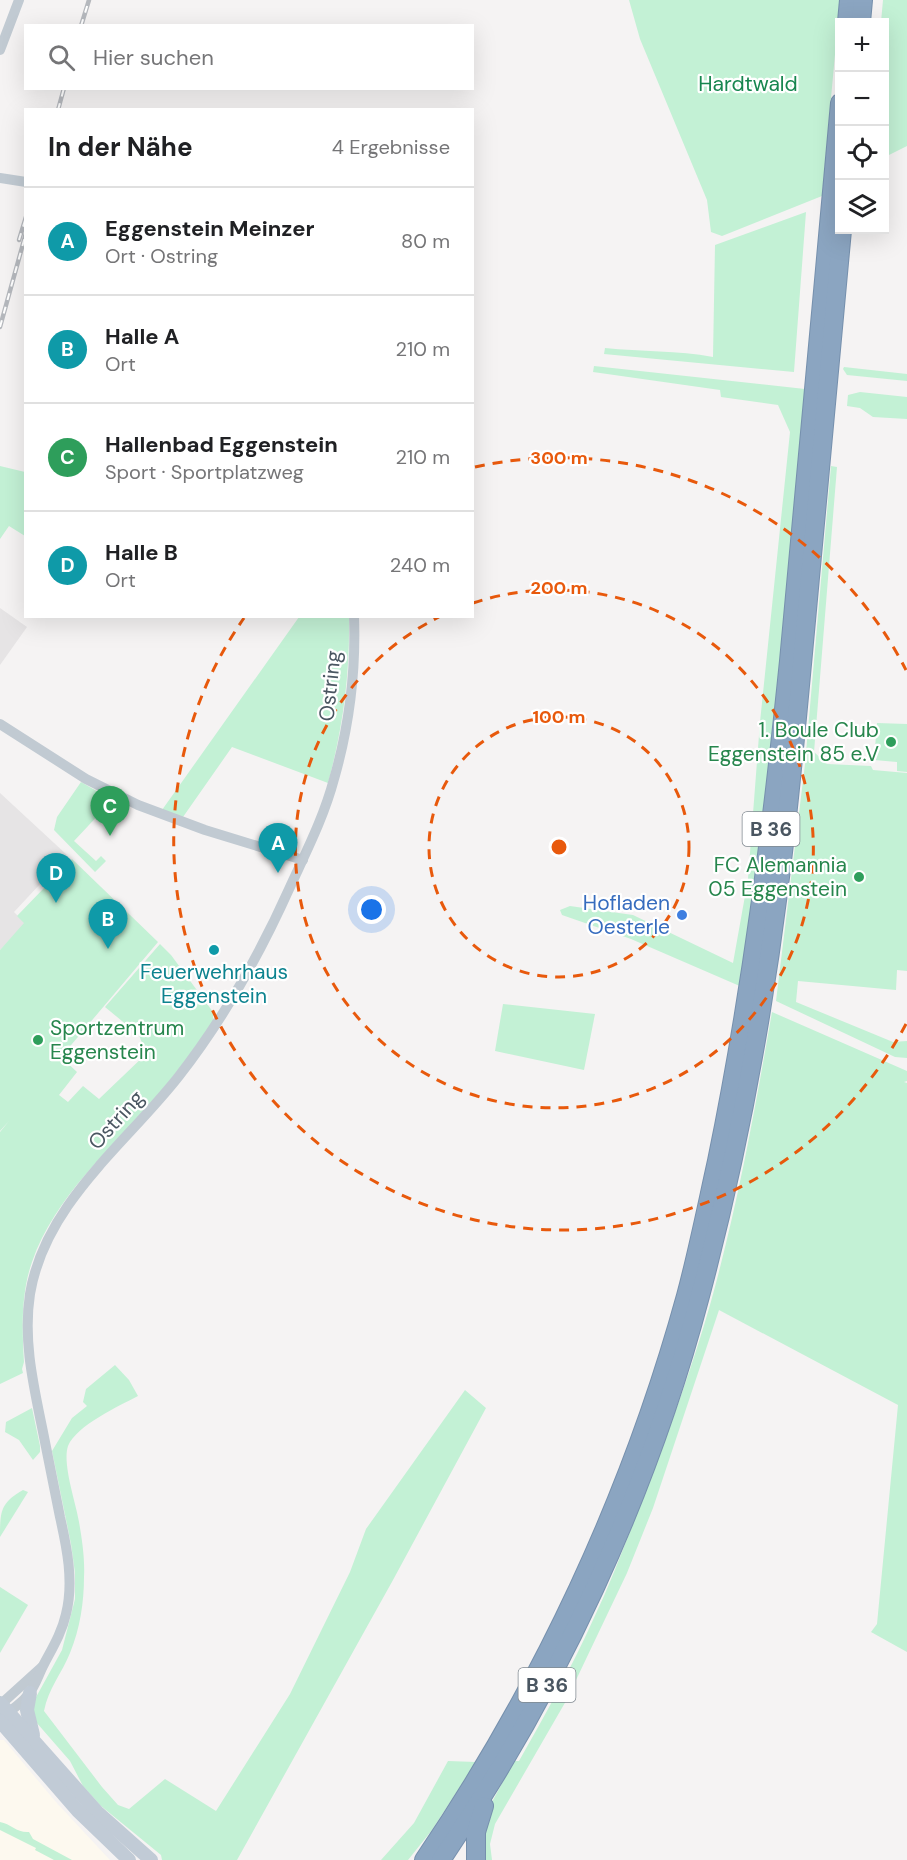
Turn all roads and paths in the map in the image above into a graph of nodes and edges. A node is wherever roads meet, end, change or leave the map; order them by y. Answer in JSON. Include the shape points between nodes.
{"nodes":[{"id":1,"x":19,"y":0,"type":"edge"},
{"id":2,"x":849,"y":0,"type":"edge"},
{"id":3,"x":863,"y":0,"type":"edge"},
{"id":4,"x":847,"y":18,"type":"edge"},
{"id":5,"x":861,"y":18,"type":"edge"},
{"id":6,"x":0,"y":50,"type":"edge"},
{"id":7,"x":838,"y":126,"type":"edge"},
{"id":8,"x":0,"y":178,"type":"edge"},
{"id":9,"x":24,"y":182,"type":"edge"},
{"id":10,"x":842,"y":234,"type":"edge"},
{"id":11,"x":354,"y":618,"type":"edge"},
{"id":12,"x":0,"y":724,"type":"edge"},
{"id":13,"x":303,"y":860,"type":"junction"},
{"id":14,"x":42,"y":1667,"type":"junction"},
{"id":15,"x":30,"y":1693,"type":"junction"},
{"id":16,"x":2,"y":1711,"type":"edge"},
{"id":17,"x":34,"y":1740,"type":"junction"},
{"id":18,"x":489,"y":1787,"type":"junction"},
{"id":19,"x":455,"y":1814,"type":"junction"},
{"id":20,"x":129,"y":1860,"type":"edge"},
{"id":21,"x":151,"y":1860,"type":"edge"},
{"id":22,"x":412,"y":1860,"type":"edge"},
{"id":23,"x":424,"y":1860,"type":"edge"},
{"id":24,"x":441,"y":1860,"type":"edge"},
{"id":25,"x":476,"y":1860,"type":"edge"}],
"edges":[{"from":1,"to":6,"type":"street"},
{"from":2,"to":4,"type":"highway"},
{"from":3,"to":5,"type":"highway"},
{"from":7,"to":19,"type":"highway","number":"B 36","via":[[764,888],[734,1079],[687,1293],[662,1376],[602,1535],[542,1664]]},
{"from":8,"to":9,"type":"street"},
{"from":10,"to":18,"type":"highway","number":"B 36","via":[[779,889],[749,1080],[724,1200],[686,1344],[644,1467],[599,1580],[555,1670]]},
{"from":11,"to":13,"type":"street","name":"Ostring","via":[[351,690],[344,735],[334,780]]},
{"from":12,"to":13,"type":"street","via":[[86,779],[138,805]]},
{"from":13,"to":14,"type":"street","name":"Ostring","via":[[243,983],[221,1018],[179,1076],[83,1185],[44,1245],[35,1270],[27,1322],[28,1349],[65,1539],[69,1589],[61,1629]]},
{"from":14,"to":15,"type":"street","name":"Ostring"},
{"from":14,"to":16,"type":"street","name":"Ostring"},
{"from":15,"to":16,"type":"street","name":"Ostring"},
{"from":15,"to":17,"type":"street","via":[[27,1710]]},
{"from":16,"to":17,"type":"street"},
{"from":16,"to":20,"type":"street","via":[[78,1811]]},
{"from":17,"to":21,"type":"street","via":[[104,1819]]},
{"from":18,"to":24,"type":"highway","number":"B 36"},
{"from":18,"to":25,"type":"highway","via":[[476,1832]]},
{"from":19,"to":22,"type":"highway"},
{"from":19,"to":23,"type":"highway","number":"B 36"}]}
